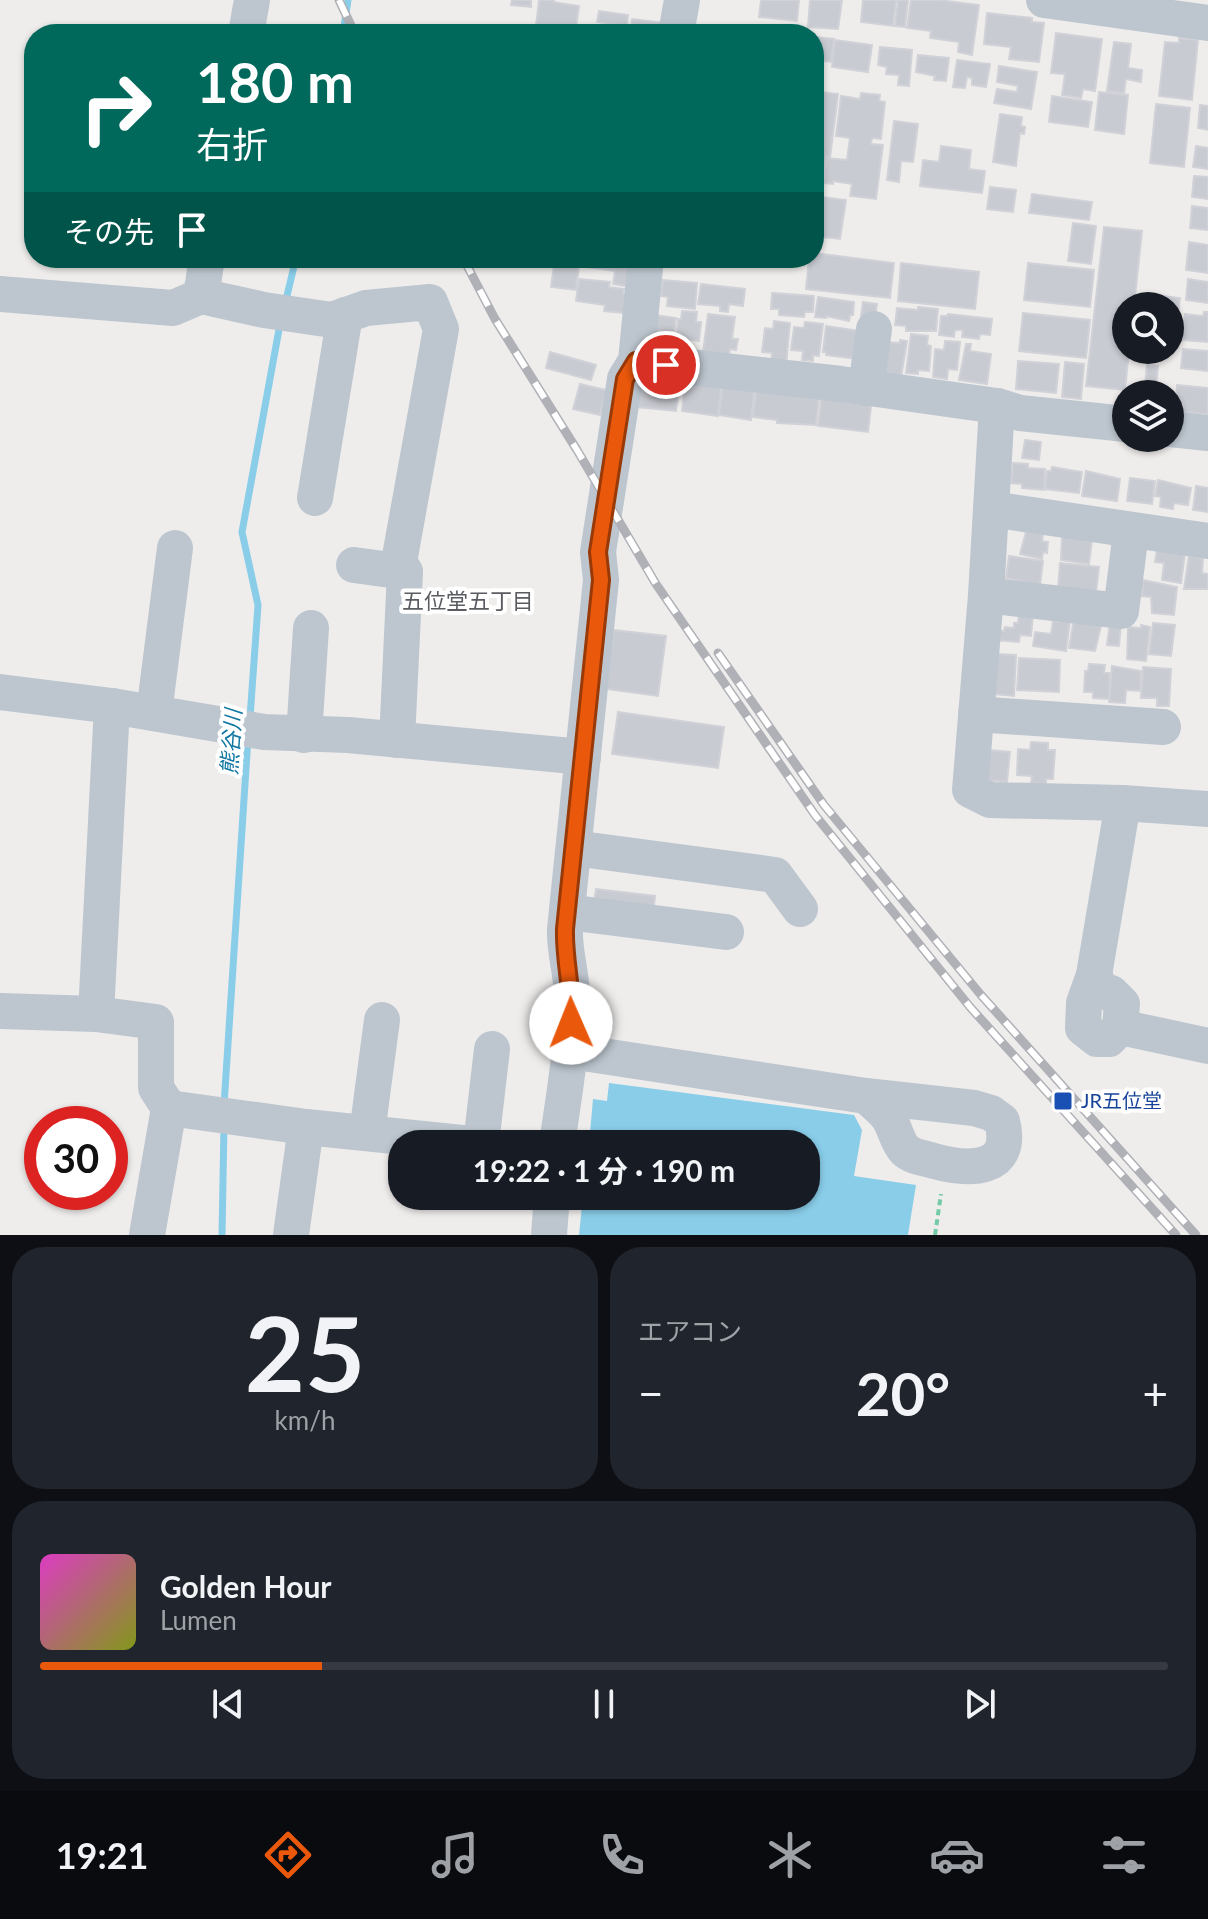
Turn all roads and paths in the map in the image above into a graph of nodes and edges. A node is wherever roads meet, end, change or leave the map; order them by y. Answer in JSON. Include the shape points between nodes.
{"nodes":[{"id":1,"x":252,"y":0,"type":"edge"},
{"id":2,"x":682,"y":0,"type":"edge"},
{"id":3,"x":1044,"y":0,"type":"edge"},
{"id":4,"x":1174,"y":8,"type":"edge"},
{"id":5,"x":1208,"y":23,"type":"edge"},
{"id":6,"x":248,"y":24,"type":"edge"},
{"id":7,"x":678,"y":24,"type":"edge"},
{"id":8,"x":205,"y":268,"type":"edge"},
{"id":9,"x":645,"y":268,"type":"edge"},
{"id":10,"x":0,"y":294,"type":"edge"},
{"id":11,"x":201,"y":296,"type":"junction"},
{"id":12,"x":345,"y":315,"type":"junction"},
{"id":13,"x":874,"y":329,"type":"dead end"},
{"id":14,"x":636,"y":361,"type":"junction"},
{"id":15,"x":866,"y":388,"type":"junction"},
{"id":16,"x":997,"y":406,"type":"junction"},
{"id":17,"x":1112,"y":423,"type":"edge"},
{"id":18,"x":1184,"y":430,"type":"edge"},
{"id":19,"x":1208,"y":433,"type":"edge"},
{"id":20,"x":315,"y":498,"type":"dead end"},
{"id":21,"x":991,"y":509,"type":"junction"},
{"id":22,"x":1131,"y":532,"type":"junction"},
{"id":23,"x":1208,"y":541,"type":"edge"},
{"id":24,"x":175,"y":548,"type":"dead end"},
{"id":25,"x":354,"y":565,"type":"dead end"},
{"id":26,"x":405,"y":572,"type":"junction"},
{"id":27,"x":986,"y":595,"type":"junction"},
{"id":28,"x":311,"y":628,"type":"dead end"},
{"id":29,"x":0,"y":692,"type":"edge"},
{"id":30,"x":112,"y":706,"type":"junction"},
{"id":31,"x":154,"y":713,"type":"junction"},
{"id":32,"x":976,"y":714,"type":"junction"},
{"id":33,"x":1163,"y":727,"type":"dead end"},
{"id":34,"x":304,"y":735,"type":"junction"},
{"id":35,"x":397,"y":740,"type":"junction"},
{"id":36,"x":583,"y":757,"type":"junction"},
{"id":37,"x":1123,"y":803,"type":"junction"},
{"id":38,"x":1208,"y":809,"type":"edge"},
{"id":39,"x":574,"y":848,"type":"junction"},
{"id":40,"x":800,"y":909,"type":"dead end"},
{"id":41,"x":567,"y":912,"type":"junction"},
{"id":42,"x":726,"y":932,"type":"dead end"},
{"id":43,"x":0,"y":1011,"type":"edge"},
{"id":44,"x":96,"y":1014,"type":"junction"},
{"id":45,"x":382,"y":1020,"type":"dead end"},
{"id":46,"x":1208,"y":1046,"type":"edge"},
{"id":47,"x":492,"y":1049,"type":"dead end"},
{"id":48,"x":570,"y":1051,"type":"junction"},
{"id":49,"x":866,"y":1096,"type":"dead end"},
{"id":50,"x":169,"y":1108,"type":"junction"},
{"id":51,"x":306,"y":1127,"type":"junction"},
{"id":52,"x":483,"y":1130,"type":"edge"},
{"id":53,"x":559,"y":1130,"type":"edge"},
{"id":54,"x":367,"y":1133,"type":"junction"},
{"id":55,"x":388,"y":1135,"type":"edge"},
{"id":56,"x":941,"y":1194,"type":"dead end"},
{"id":57,"x":551,"y":1210,"type":"edge"},
{"id":58,"x":147,"y":1235,"type":"edge"},
{"id":59,"x":291,"y":1235,"type":"edge"},
{"id":60,"x":549,"y":1235,"type":"edge"},
{"id":61,"x":935,"y":1235,"type":"edge"}],
"edges":[{"from":1,"to":6,"type":"street"},
{"from":2,"to":7,"type":"street"},
{"from":3,"to":4,"type":"street"},
{"from":4,"to":5,"type":"street"},
{"from":8,"to":11,"type":"street"},
{"from":9,"to":14,"type":"street"},
{"from":10,"to":11,"type":"street","via":[[173,308]]},
{"from":11,"to":12,"type":"street","via":[[332,320]]},
{"from":12,"to":20,"type":"street"},
{"from":12,"to":26,"type":"street","via":[[430,302],[441,329],[399,562]]},
{"from":13,"to":15,"type":"street"},
{"from":14,"to":15,"type":"street"},
{"from":14,"to":36,"type":"street","via":[[625,379],[598,552],[601,580]]},
{"from":15,"to":16,"type":"street"},
{"from":16,"to":17,"type":"street"},
{"from":16,"to":21,"type":"street"},
{"from":18,"to":19,"type":"street"},
{"from":21,"to":22,"type":"street"},
{"from":21,"to":27,"type":"street"},
{"from":22,"to":23,"type":"street"},
{"from":22,"to":27,"type":"street","via":[[1121,611]]},
{"from":24,"to":31,"type":"street"},
{"from":25,"to":26,"type":"street"},
{"from":26,"to":35,"type":"street"},
{"from":27,"to":32,"type":"street"},
{"from":28,"to":34,"type":"street"},
{"from":29,"to":30,"type":"street"},
{"from":30,"to":31,"type":"street"},
{"from":30,"to":44,"type":"street"},
{"from":31,"to":34,"type":"street"},
{"from":32,"to":33,"type":"street"},
{"from":32,"to":37,"type":"street","via":[[970,790],[990,800]]},
{"from":34,"to":35,"type":"street"},
{"from":35,"to":36,"type":"street"},
{"from":36,"to":39,"type":"street"},
{"from":37,"to":38,"type":"street"},
{"from":37,"to":46,"type":"street","via":[[1083,1028],[1097,1039],[1109,1039],[1120,1027]]},
{"from":39,"to":40,"type":"street","via":[[775,875]]},
{"from":39,"to":41,"type":"street"},
{"from":41,"to":42,"type":"street"},
{"from":41,"to":48,"type":"street"},
{"from":43,"to":44,"type":"street"},
{"from":44,"to":50,"type":"street","via":[[156,1022],[156,1088]]},
{"from":45,"to":54,"type":"street"},
{"from":47,"to":52,"type":"street"},
{"from":48,"to":49,"type":"street"},
{"from":48,"to":53,"type":"street"},
{"from":50,"to":51,"type":"street"},
{"from":50,"to":58,"type":"street"},
{"from":51,"to":54,"type":"street"},
{"from":51,"to":59,"type":"street"},
{"from":54,"to":55,"type":"street"},
{"from":56,"to":61,"type":"path"},
{"from":57,"to":60,"type":"street"}]}
